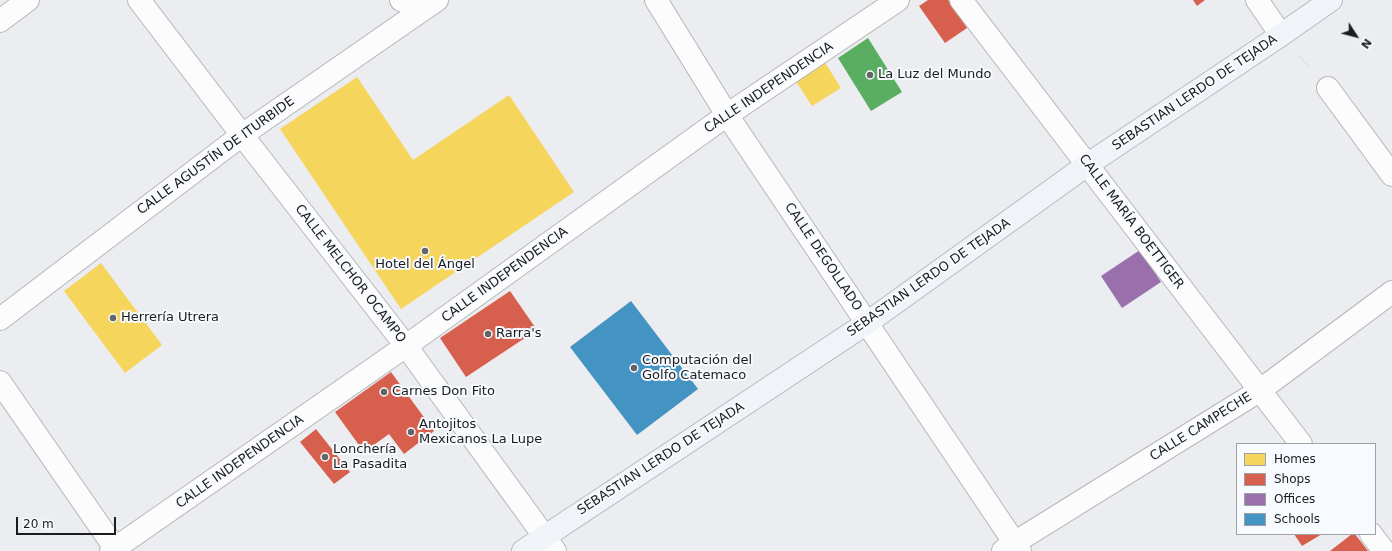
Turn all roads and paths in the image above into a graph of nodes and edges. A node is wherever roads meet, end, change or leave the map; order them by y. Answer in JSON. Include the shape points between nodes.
{"nodes":[{"id":1,"x":28,"y":0,"type":"edge"},
{"id":2,"x":139,"y":0,"type":"edge"},
{"id":3,"x":401,"y":0,"type":"edge"},
{"id":4,"x":656,"y":0,"type":"edge"},
{"id":5,"x":898,"y":0,"type":"edge"},
{"id":6,"x":961,"y":0,"type":"edge"},
{"id":7,"x":1257,"y":0,"type":"edge"},
{"id":8,"x":1331,"y":0,"type":"edge"},
{"id":9,"x":430,"y":5,"type":"edge"},
{"id":10,"x":0,"y":21,"type":"edge"},
{"id":11,"x":1282,"y":35,"type":"junction"},
{"id":12,"x":1328,"y":88,"type":"joint"},
{"id":13,"x":727,"y":115,"type":"junction"},
{"id":14,"x":242,"y":135,"type":"junction"},
{"id":15,"x":1087,"y":165,"type":"junction"},
{"id":16,"x":1392,"y":175,"type":"edge"},
{"id":17,"x":1392,"y":292,"type":"edge"},
{"id":18,"x":0,"y":319,"type":"edge"},
{"id":19,"x":867,"y":323,"type":"junction"},
{"id":20,"x":406,"y":346,"type":"junction"},
{"id":21,"x":0,"y":382,"type":"edge"},
{"id":22,"x":1259,"y":390,"type":"junction"},
{"id":23,"x":1300,"y":443,"type":"edge"},
{"id":24,"x":1372,"y":535,"type":"edge"},
{"id":25,"x":550,"y":544,"type":"edge"},
{"id":26,"x":1012,"y":548,"type":"edge"},
{"id":27,"x":115,"y":550,"type":"edge"},
{"id":28,"x":523,"y":551,"type":"edge"},
{"id":29,"x":1384,"y":551,"type":"edge"}],
"edges":[{"from":1,"to":10,"type":"street"},
{"from":2,"to":14,"type":"street","name":"CALLE MELCHOR OCAMPO"},
{"from":3,"to":9,"type":"street"},
{"from":4,"to":13,"type":"street","name":"CALLE DEGOLLADO"},
{"from":5,"to":13,"type":"street","name":"CALLE INDEPENDENCIA"},
{"from":6,"to":15,"type":"street","name":"CALLE MARÍA BOETTIGER"},
{"from":7,"to":11,"type":"street"},
{"from":8,"to":11,"type":"main road","name":"SEBASTIAN LERDO DE TEJADA"},
{"from":9,"to":14,"type":"street","name":"CALLE AGUSTÍN DE ITURBIDE"},
{"from":11,"to":12,"type":"path"},
{"from":11,"to":15,"type":"main road","name":"SEBASTIAN LERDO DE TEJADA"},
{"from":12,"to":16,"type":"street"},
{"from":13,"to":19,"type":"street","name":"CALLE DEGOLLADO"},
{"from":13,"to":20,"type":"street","name":"CALLE INDEPENDENCIA"},
{"from":14,"to":18,"type":"street","name":"CALLE AGUSTÍN DE ITURBIDE"},
{"from":14,"to":20,"type":"street","name":"CALLE MELCHOR OCAMPO"},
{"from":15,"to":19,"type":"main road","name":"SEBASTIAN LERDO DE TEJADA"},
{"from":15,"to":22,"type":"street","name":"CALLE MARÍA BOETTIGER"},
{"from":17,"to":22,"type":"street","name":"CALLE CAMPECHE"},
{"from":19,"to":25,"type":"main road","name":"SEBASTIAN LERDO DE TEJADA"},
{"from":19,"to":26,"type":"street","name":"CALLE DEGOLLADO"},
{"from":20,"to":25,"type":"street","name":"CALLE MELCHOR OCAMPO"},
{"from":20,"to":27,"type":"street","name":"CALLE INDEPENDENCIA"},
{"from":21,"to":27,"type":"street"},
{"from":22,"to":23,"type":"street","name":"CALLE MARÍA BOETTIGER"},
{"from":22,"to":26,"type":"street","name":"CALLE CAMPECHE"},
{"from":24,"to":29,"type":"street"},
{"from":25,"to":28,"type":"main road","name":"SEBASTIAN LERDO DE TEJADA"}]}
